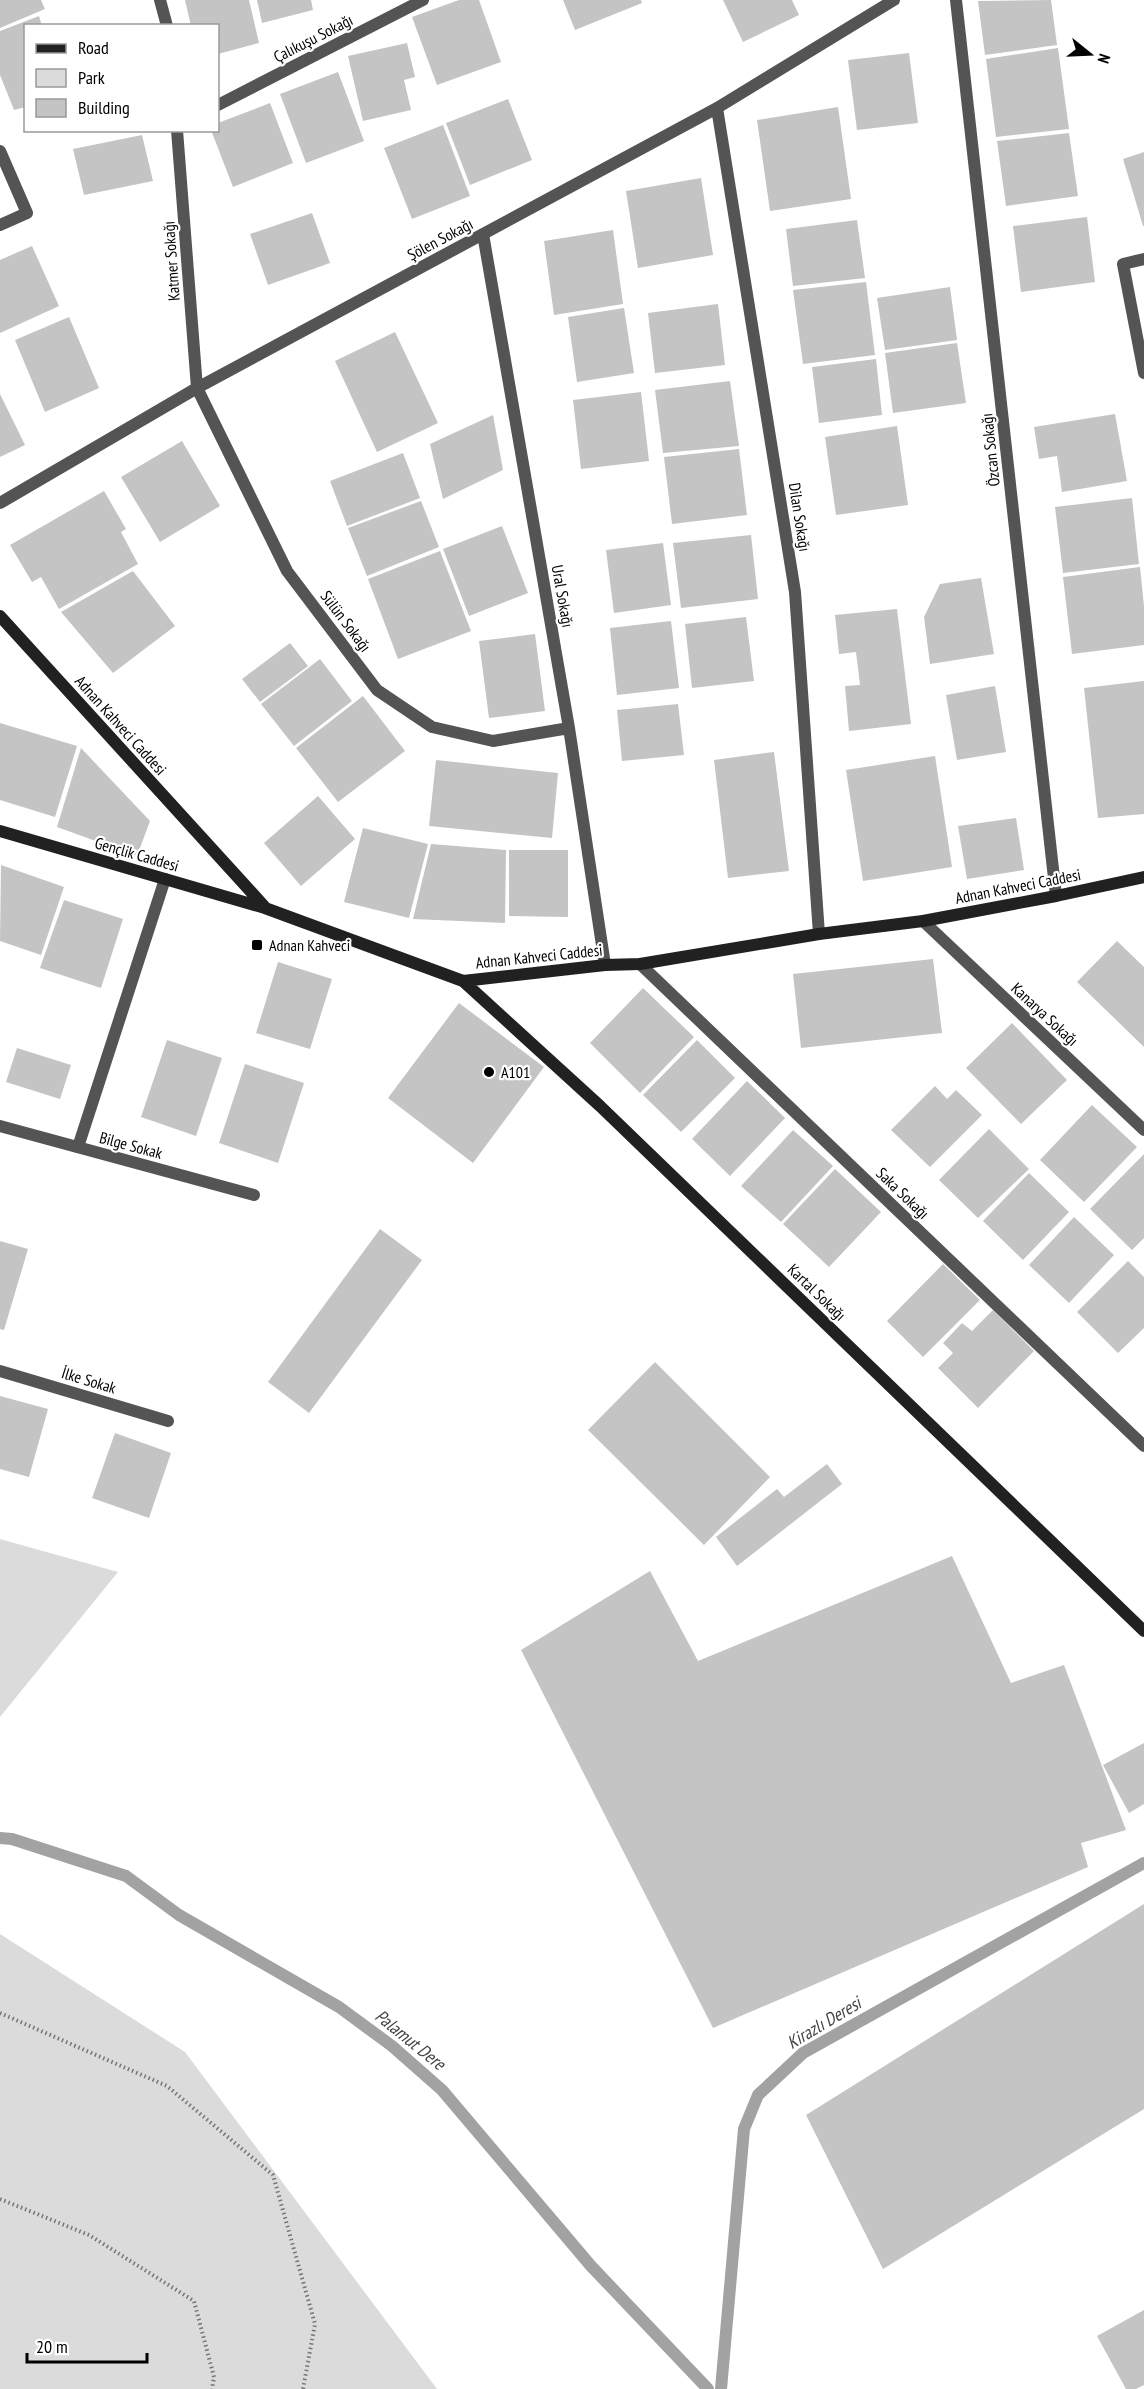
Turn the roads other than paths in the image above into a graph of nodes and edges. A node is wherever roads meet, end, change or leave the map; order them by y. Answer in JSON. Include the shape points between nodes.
{"nodes":[{"id":1,"x":160,"y":0,"type":"edge"},
{"id":2,"x":423,"y":0,"type":"edge"},
{"id":3,"x":894,"y":0,"type":"edge"},
{"id":4,"x":956,"y":0,"type":"edge"},
{"id":5,"x":166,"y":24,"type":"edge"},
{"id":6,"x":219,"y":104,"type":"edge"},
{"id":7,"x":717,"y":108,"type":"junction"},
{"id":8,"x":177,"y":132,"type":"edge"},
{"id":9,"x":0,"y":152,"type":"edge"},
{"id":10,"x":0,"y":225,"type":"edge"},
{"id":11,"x":483,"y":234,"type":"junction"},
{"id":12,"x":1144,"y":260,"type":"edge"},
{"id":13,"x":1144,"y":373,"type":"edge"},
{"id":14,"x":197,"y":388,"type":"junction"},
{"id":15,"x":0,"y":503,"type":"edge"},
{"id":16,"x":0,"y":616,"type":"edge"},
{"id":17,"x":569,"y":728,"type":"junction"},
{"id":18,"x":0,"y":831,"type":"edge"},
{"id":19,"x":1144,"y":877,"type":"edge"},
{"id":20,"x":165,"y":879,"type":"junction"},
{"id":21,"x":1056,"y":896,"type":"junction"},
{"id":22,"x":265,"y":908,"type":"junction"},
{"id":23,"x":923,"y":921,"type":"junction"},
{"id":24,"x":819,"y":934,"type":"junction"},
{"id":25,"x":640,"y":964,"type":"junction"},
{"id":26,"x":605,"y":965,"type":"junction"},
{"id":27,"x":463,"y":981,"type":"junction"},
{"id":28,"x":0,"y":1126,"type":"edge"},
{"id":29,"x":1144,"y":1130,"type":"edge"},
{"id":30,"x":78,"y":1148,"type":"junction"},
{"id":31,"x":254,"y":1195,"type":"dead end"},
{"id":32,"x":0,"y":1371,"type":"edge"},
{"id":33,"x":168,"y":1421,"type":"dead end"},
{"id":34,"x":1144,"y":1446,"type":"edge"},
{"id":35,"x":1144,"y":1631,"type":"edge"}],
"edges":[{"from":1,"to":5,"type":"street"},
{"from":2,"to":6,"type":"street","name":"Çalıkuşu Sokağı"},
{"from":3,"to":7,"type":"street","name":"Şölen Sokağı"},
{"from":4,"to":21,"type":"street","name":"Özcan Sokağı"},
{"from":7,"to":11,"type":"street","name":"Şölen Sokağı"},
{"from":7,"to":24,"type":"street","name":"Dilan Sokağı","via":[[795,592]]},
{"from":8,"to":14,"type":"street","name":"Katmer Sokağı"},
{"from":9,"to":10,"type":"street","via":[[27,213]]},
{"from":11,"to":14,"type":"street","name":"Şölen Sokağı"},
{"from":11,"to":17,"type":"street","name":"Ural Sokağı"},
{"from":12,"to":13,"type":"street","via":[[1123,264]]},
{"from":14,"to":15,"type":"street","name":"Şölen Sokağı"},
{"from":14,"to":17,"type":"street","name":"Sülün Sokağı","via":[[287,571],[377,690],[432,727],[493,741]]},
{"from":16,"to":22,"type":"main road","name":"Adnan Kahveci Caddesi"},
{"from":17,"to":26,"type":"street","name":"Ural Sokağı"},
{"from":18,"to":20,"type":"main road","name":"Gençlik Caddesi"},
{"from":19,"to":21,"type":"main road","name":"Adnan Kahveci Caddesi"},
{"from":20,"to":22,"type":"main road","name":"Gençlik Caddesi"},
{"from":20,"to":30,"type":"street"},
{"from":21,"to":23,"type":"main road","name":"Adnan Kahveci Caddesi"},
{"from":22,"to":27,"type":"main road","name":"Adnan Kahveci Caddesi"},
{"from":23,"to":24,"type":"main road","name":"Adnan Kahveci Caddesi"},
{"from":23,"to":29,"type":"street","name":"Kanarya Sokağı"},
{"from":24,"to":25,"type":"main road","name":"Adnan Kahveci Caddesi"},
{"from":25,"to":26,"type":"main road","name":"Adnan Kahveci Caddesi"},
{"from":25,"to":34,"type":"street","name":"Saka Sokağı"},
{"from":26,"to":27,"type":"main road","name":"Adnan Kahveci Caddesi"},
{"from":27,"to":35,"type":"main road","name":"Kartal Sokağı","via":[[600,1106]]},
{"from":28,"to":30,"type":"street","name":"Bilge Sokak"},
{"from":30,"to":31,"type":"street","name":"Bilge Sokak"},
{"from":32,"to":33,"type":"street","name":"İlke Sokak"}]}
